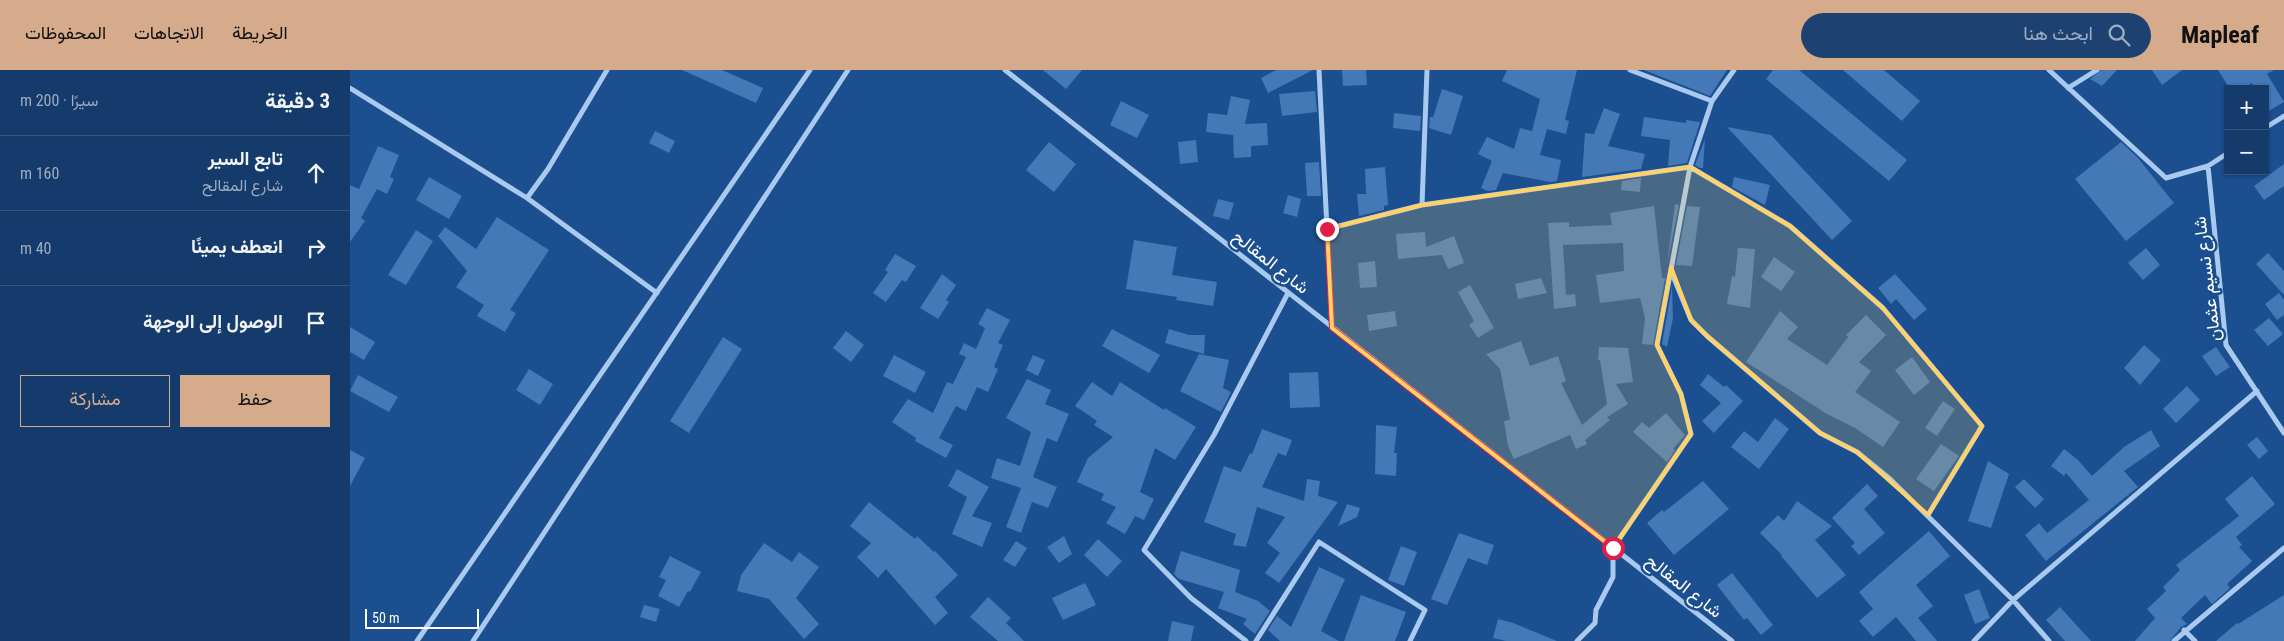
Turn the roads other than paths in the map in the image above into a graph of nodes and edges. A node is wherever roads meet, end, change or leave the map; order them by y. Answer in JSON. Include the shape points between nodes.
{"nodes":[{"id":1,"x":607,"y":70,"type":"edge"},
{"id":2,"x":810,"y":70,"type":"edge"},
{"id":3,"x":848,"y":70,"type":"edge"},
{"id":4,"x":1004,"y":70,"type":"edge"},
{"id":5,"x":1319,"y":70,"type":"edge"},
{"id":6,"x":1427,"y":70,"type":"edge"},
{"id":7,"x":1630,"y":70,"type":"edge"},
{"id":8,"x":1734,"y":70,"type":"edge"},
{"id":9,"x":2050,"y":70,"type":"edge"},
{"id":10,"x":2096,"y":70,"type":"edge"},
{"id":11,"x":350,"y":88,"type":"edge"},
{"id":12,"x":2068,"y":88,"type":"junction"},
{"id":13,"x":1712,"y":101,"type":"junction"},
{"id":14,"x":2284,"y":116,"type":"edge"},
{"id":15,"x":2269,"y":125,"type":"edge"},
{"id":16,"x":2224,"y":156,"type":"edge"},
{"id":17,"x":2208,"y":166,"type":"junction"},
{"id":18,"x":1690,"y":167,"type":"junction"},
{"id":19,"x":527,"y":198,"type":"junction"},
{"id":20,"x":1422,"y":204,"type":"junction"},
{"id":21,"x":1327,"y":229,"type":"junction"},
{"id":22,"x":1671,"y":271,"type":"junction"},
{"id":23,"x":657,"y":293,"type":"junction"},
{"id":24,"x":1288,"y":293,"type":"junction"},
{"id":25,"x":1332,"y":328,"type":"junction"},
{"id":26,"x":2257,"y":391,"type":"junction"},
{"id":27,"x":2284,"y":433,"type":"edge"},
{"id":28,"x":1928,"y":515,"type":"junction"},
{"id":29,"x":1613,"y":548,"type":"junction"},
{"id":30,"x":2284,"y":548,"type":"edge"},
{"id":31,"x":2013,"y":600,"type":"junction"},
{"id":32,"x":2184,"y":630,"type":"junction"},
{"id":33,"x":417,"y":641,"type":"edge"},
{"id":34,"x":473,"y":641,"type":"edge"},
{"id":35,"x":1246,"y":641,"type":"edge"},
{"id":36,"x":1256,"y":641,"type":"edge"},
{"id":37,"x":1410,"y":641,"type":"edge"},
{"id":38,"x":1577,"y":641,"type":"edge"},
{"id":39,"x":1732,"y":641,"type":"edge"},
{"id":40,"x":1974,"y":641,"type":"edge"},
{"id":41,"x":2050,"y":641,"type":"edge"},
{"id":42,"x":2174,"y":641,"type":"edge"},
{"id":43,"x":2195,"y":641,"type":"edge"}],
"edges":[{"from":1,"to":19,"type":"street"},
{"from":2,"to":23,"type":"street"},
{"from":3,"to":34,"type":"street"},
{"from":4,"to":24,"type":"street","name":"شارع المقالح"},
{"from":5,"to":21,"type":"street"},
{"from":6,"to":20,"type":"street"},
{"from":7,"to":13,"type":"street"},
{"from":8,"to":13,"type":"street"},
{"from":9,"to":12,"type":"street"},
{"from":10,"to":12,"type":"street"},
{"from":11,"to":19,"type":"street"},
{"from":12,"to":17,"type":"street","via":[[2166,178]]},
{"from":13,"to":18,"type":"street"},
{"from":14,"to":15,"type":"street"},
{"from":16,"to":17,"type":"street"},
{"from":17,"to":26,"type":"street","name":"شارع نسيم عثمان","via":[[2226,345]]},
{"from":18,"to":20,"type":"street"},
{"from":18,"to":22,"type":"street"},
{"from":18,"to":28,"type":"street","via":[[1790,226],[1876,302],[1982,426]]},
{"from":19,"to":23,"type":"street"},
{"from":20,"to":21,"type":"street"},
{"from":21,"to":25,"type":"street"},
{"from":22,"to":28,"type":"street","via":[[1691,320],[1707,336],[1820,432],[1857,452]]},
{"from":22,"to":29,"type":"street","via":[[1657,345],[1681,394],[1691,434]]},
{"from":23,"to":33,"type":"street"},
{"from":24,"to":25,"type":"street","name":"شارع المقالح"},
{"from":24,"to":35,"type":"street","via":[[1214,435],[1144,550],[1191,598]]},
{"from":25,"to":29,"type":"street","name":"شارع المقالح"},
{"from":26,"to":27,"type":"street","name":"شارع نسيم عثمان"},
{"from":26,"to":31,"type":"street"},
{"from":28,"to":31,"type":"street"},
{"from":29,"to":38,"type":"street","via":[[1613,577],[1596,610],[1594,623]]},
{"from":29,"to":39,"type":"street","name":"شارع المقالح"},
{"from":30,"to":32,"type":"street"},
{"from":31,"to":40,"type":"street"},
{"from":31,"to":41,"type":"street"},
{"from":32,"to":42,"type":"street"},
{"from":32,"to":43,"type":"street"},
{"from":36,"to":37,"type":"street","via":[[1319,542],[1425,610]]}]}
